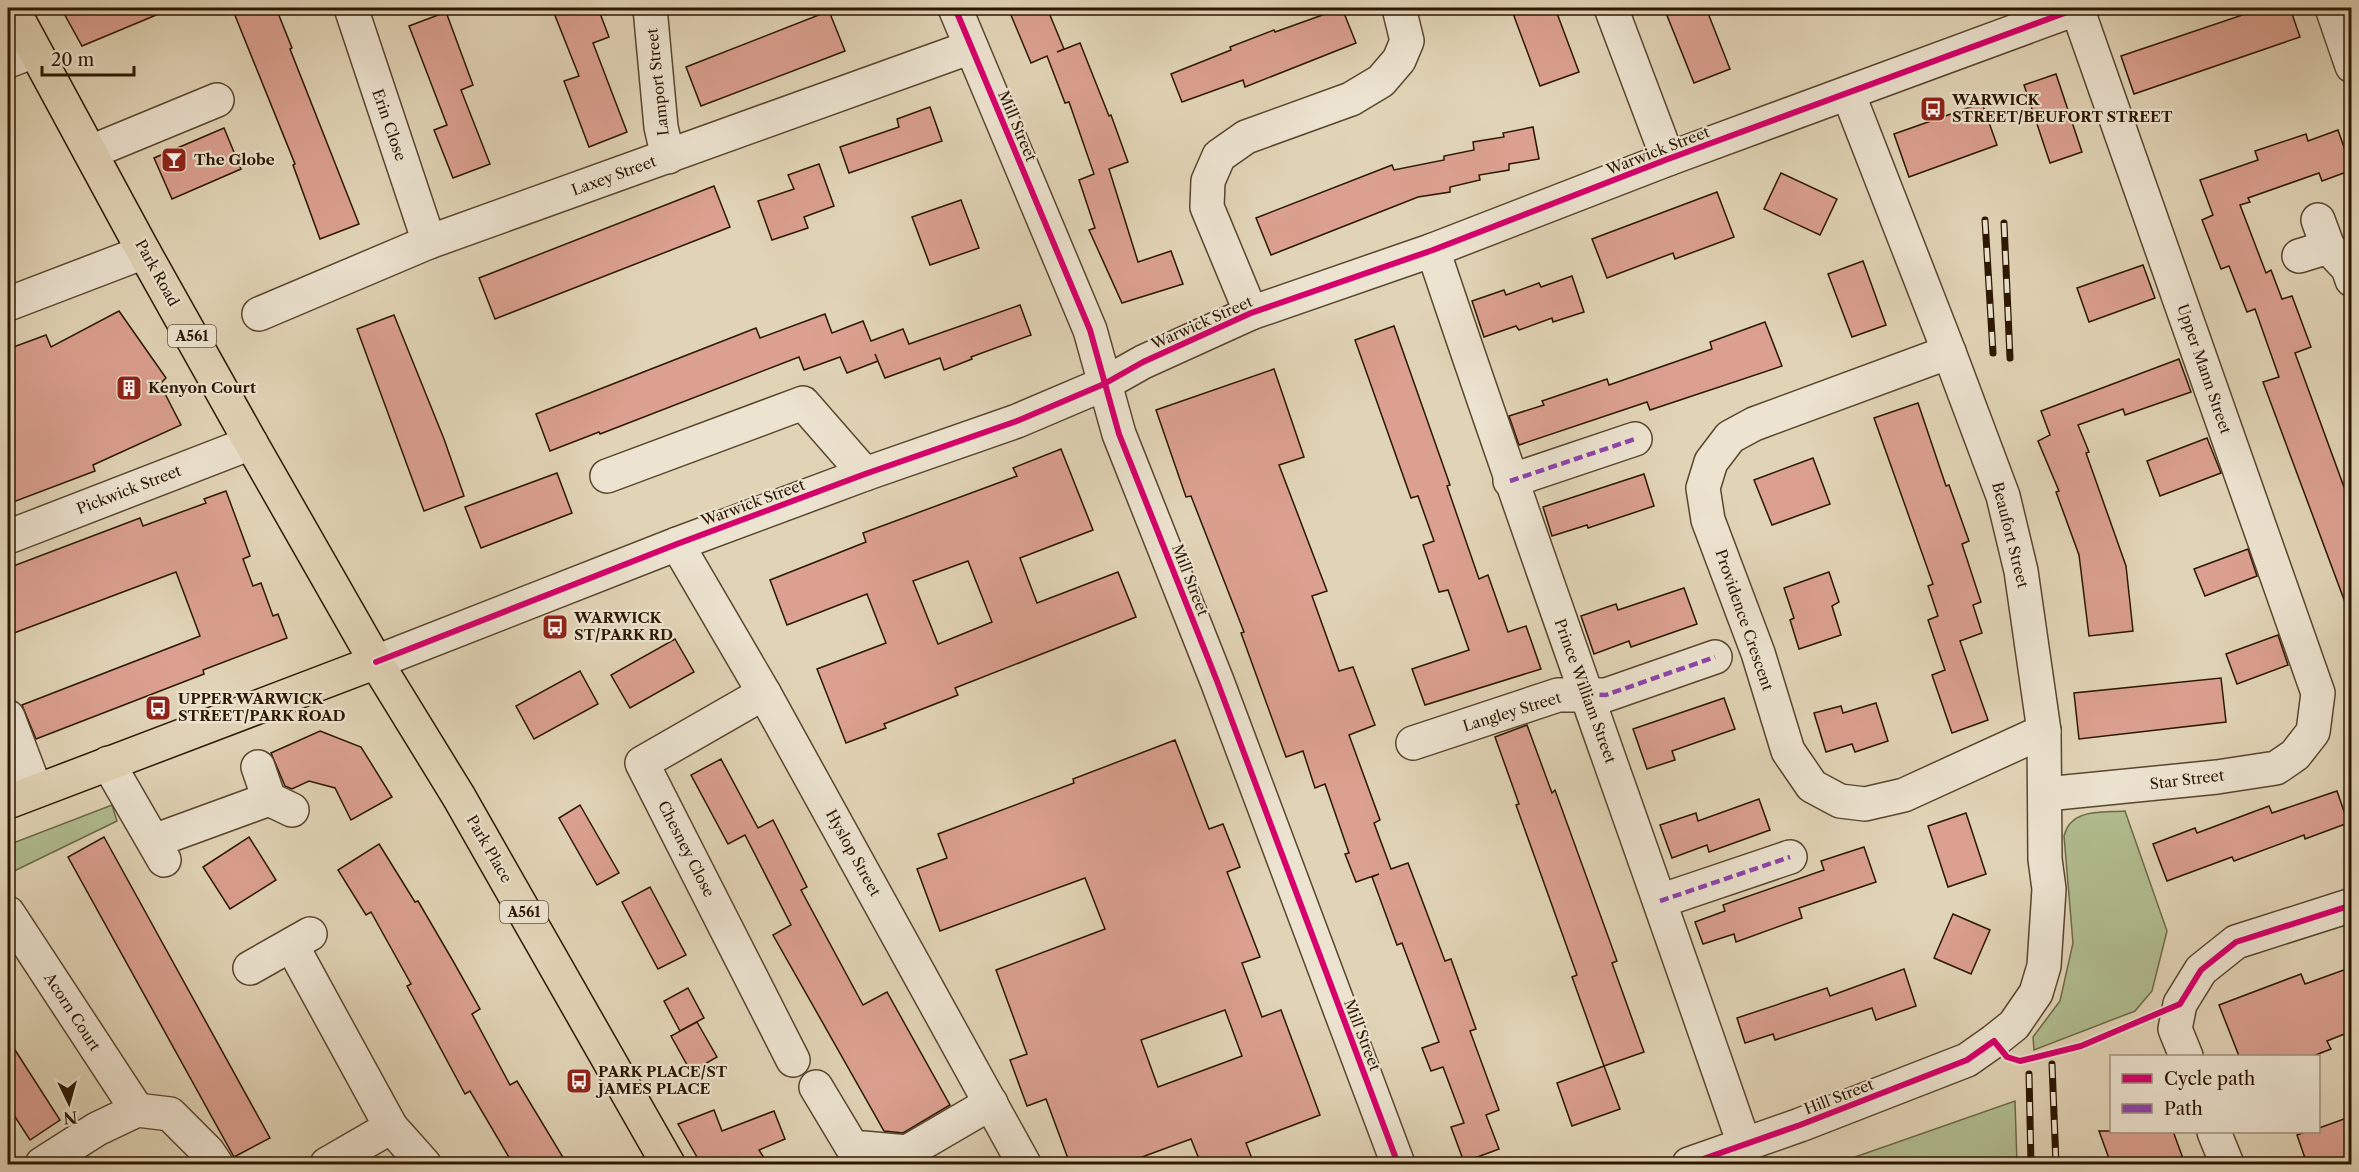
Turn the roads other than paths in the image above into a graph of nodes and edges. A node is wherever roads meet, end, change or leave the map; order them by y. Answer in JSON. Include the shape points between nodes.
{"nodes":[{"id":1,"x":12,"y":8,"type":"edge"},
{"id":2,"x":351,"y":8,"type":"edge"},
{"id":3,"x":650,"y":8,"type":"edge"},
{"id":4,"x":955,"y":8,"type":"edge"},
{"id":5,"x":1399,"y":8,"type":"edge"},
{"id":6,"x":1611,"y":8,"type":"edge"},
{"id":7,"x":2078,"y":8,"type":"edge"},
{"id":8,"x":2332,"y":8,"type":"edge"},
{"id":9,"x":2039,"y":14,"type":"edge"},
{"id":10,"x":971,"y":47,"type":"junction"},
{"id":11,"x":21,"y":56,"type":"edge"},
{"id":12,"x":2352,"y":66,"type":"edge"},
{"id":13,"x":1848,"y":93,"type":"junction"},
{"id":14,"x":217,"y":100,"type":"dead end"},
{"id":15,"x":91,"y":152,"type":"junction"},
{"id":16,"x":668,"y":156,"type":"junction"},
{"id":17,"x":1668,"y":159,"type":"junction"},
{"id":18,"x":429,"y":242,"type":"junction"},
{"id":19,"x":1432,"y":250,"type":"junction"},
{"id":20,"x":144,"y":252,"type":"junction"},
{"id":21,"x":8,"y":304,"type":"edge"},
{"id":22,"x":1251,"y":313,"type":"junction"},
{"id":23,"x":259,"y":314,"type":"dead end"},
{"id":24,"x":1950,"y":352,"type":"junction"},
{"id":25,"x":1104,"y":384,"type":"junction"},
{"id":26,"x":1635,"y":439,"type":"dead end"},
{"id":27,"x":251,"y":443,"type":"junction"},
{"id":28,"x":865,"y":474,"type":"junction"},
{"id":29,"x":607,"y":476,"type":"dead end"},
{"id":30,"x":1510,"y":481,"type":"junction"},
{"id":31,"x":8,"y":537,"type":"edge"},
{"id":32,"x":677,"y":544,"type":"junction"},
{"id":33,"x":1714,"y":657,"type":"dead end"},
{"id":34,"x":376,"y":662,"type":"junction"},
{"id":35,"x":764,"y":693,"type":"junction"},
{"id":36,"x":1586,"y":694,"type":"junction"},
{"id":37,"x":8,"y":717,"type":"edge"},
{"id":38,"x":2044,"y":731,"type":"junction"},
{"id":39,"x":2313,"y":732,"type":"joint"},
{"id":40,"x":1413,"y":743,"type":"dead end"},
{"id":41,"x":108,"y":763,"type":"junction"},
{"id":42,"x":258,"y":767,"type":"dead end"},
{"id":43,"x":2046,"y":794,"type":"junction"},
{"id":44,"x":22,"y":796,"type":"edge"},
{"id":45,"x":1790,"y":857,"type":"dead end"},
{"id":46,"x":1660,"y":900,"type":"junction"},
{"id":47,"x":2352,"y":905,"type":"edge"},
{"id":48,"x":8,"y":913,"type":"edge"},
{"id":49,"x":2044,"y":966,"type":"joint"},
{"id":50,"x":250,"y":968,"type":"dead end"},
{"id":51,"x":2186,"y":1055,"type":"edge"},
{"id":52,"x":793,"y":1060,"type":"dead end"},
{"id":53,"x":816,"y":1087,"type":"dead end"},
{"id":54,"x":991,"y":1103,"type":"junction"},
{"id":55,"x":137,"y":1110,"type":"junction"},
{"id":56,"x":392,"y":1127,"type":"junction"},
{"id":57,"x":2215,"y":1133,"type":"edge"},
{"id":58,"x":1744,"y":1144,"type":"junction"},
{"id":59,"x":42,"y":1164,"type":"edge"},
{"id":60,"x":216,"y":1164,"type":"edge"},
{"id":61,"x":327,"y":1164,"type":"edge"},
{"id":62,"x":424,"y":1164,"type":"edge"},
{"id":63,"x":668,"y":1164,"type":"edge"},
{"id":64,"x":1024,"y":1164,"type":"edge"},
{"id":65,"x":1398,"y":1164,"type":"edge"},
{"id":66,"x":1689,"y":1164,"type":"edge"},
{"id":67,"x":2227,"y":1164,"type":"edge"}],
"edges":[{"from":1,"to":11,"type":"main road","name":"Park Road","number":"A561"},
{"from":2,"to":18,"type":"street","name":"Erin Close"},
{"from":3,"to":16,"type":"street","name":"Lamport Street","via":[[661,127]]},
{"from":4,"to":10,"type":"street","name":"Mill Street"},
{"from":5,"to":22,"type":"street","via":[[1407,41],[1399,60],[1381,81],[1351,99],[1246,137],[1219,156],[1208,180],[1207,207]]},
{"from":6,"to":17,"type":"street"},
{"from":7,"to":9,"type":"street","name":"Warwick Street"},
{"from":7,"to":39,"type":"street","name":"Upper Mann Street","via":[[2318,693]]},
{"from":8,"to":12,"type":"street"},
{"from":9,"to":13,"type":"street","name":"Warwick Street"},
{"from":10,"to":16,"type":"street","name":"Laxey Street"},
{"from":10,"to":25,"type":"street","name":"Mill Street","via":[[1090,330]]},
{"from":11,"to":15,"type":"main road","name":"Park Road","number":"A561"},
{"from":13,"to":17,"type":"street","name":"Warwick Street"},
{"from":13,"to":24,"type":"street","name":"Beaufort Street"},
{"from":14,"to":15,"type":"street"},
{"from":15,"to":20,"type":"main road","name":"Park Road","number":"A561"},
{"from":16,"to":18,"type":"street","name":"Laxey Street"},
{"from":17,"to":19,"type":"street","name":"Warwick Street"},
{"from":18,"to":23,"type":"street","name":"Laxey Street"},
{"from":19,"to":22,"type":"street","name":"Warwick Street"},
{"from":19,"to":30,"type":"street","name":"Prince William Street"},
{"from":20,"to":21,"type":"street"},
{"from":20,"to":27,"type":"main road","name":"Park Road","number":"A561"},
{"from":22,"to":25,"type":"street","name":"Warwick Street"},
{"from":24,"to":38,"type":"street","name":"Beaufort Street","via":[[2003,496],[2021,571]]},
{"from":24,"to":38,"type":"street","name":"Providence Crescent","via":[[1754,424],[1730,437],[1711,462],[1703,488],[1708,520],[1758,653],[1788,752],[1812,786],[1840,801],[1865,804],[1904,795]]},
{"from":25,"to":28,"type":"street","name":"Warwick Street","via":[[1017,421]]},
{"from":25,"to":65,"type":"street","name":"Mill Street","via":[[1119,434],[1221,692]]},
{"from":26,"to":30,"type":"street"},
{"from":27,"to":31,"type":"street","name":"Pickwick Street"},
{"from":27,"to":34,"type":"main road","name":"Park Road","number":"A561"},
{"from":28,"to":29,"type":"street","via":[[803,404]]},
{"from":28,"to":32,"type":"street","name":"Warwick Street"},
{"from":30,"to":36,"type":"street","name":"Prince William Street"},
{"from":32,"to":34,"type":"street","name":"Warwick Street"},
{"from":32,"to":35,"type":"street","name":"Hyslop Street"},
{"from":33,"to":36,"type":"street","name":"Langley Street","via":[[1606,695]]},
{"from":34,"to":41,"type":"main road"},
{"from":34,"to":63,"type":"main road","name":"Park Place","number":"A561","via":[[459,797]]},
{"from":35,"to":52,"type":"street","name":"Chesney Close","via":[[642,762]]},
{"from":35,"to":54,"type":"street","name":"Hyslop Street"},
{"from":36,"to":40,"type":"street","name":"Langley Street","via":[[1558,695]]},
{"from":36,"to":46,"type":"street","name":"Prince William Street"},
{"from":37,"to":44,"type":"street"},
{"from":38,"to":43,"type":"street","name":"Beaufort Street"},
{"from":39,"to":43,"type":"street","name":"Star Street","via":[[2295,755],[2276,768]]},
{"from":41,"to":42,"type":"street","via":[[159,850],[280,804]]},
{"from":41,"to":44,"type":"main road"},
{"from":43,"to":49,"type":"street","name":"Beaufort Street","via":[[2045,859],[2049,889]]},
{"from":45,"to":46,"type":"street"},
{"from":46,"to":58,"type":"street","name":"Prince William Street"},
{"from":47,"to":51,"type":"street","via":[[2236,942],[2200,970],[2180,1004],[2175,1029]]},
{"from":48,"to":55,"type":"street","name":"Acorn Court"},
{"from":49,"to":58,"type":"street","name":"Hill Street","via":[[2036,993],[2014,1025],[1967,1060]]},
{"from":50,"to":56,"type":"street","via":[[301,940]]},
{"from":53,"to":54,"type":"street","via":[[852,1147],[907,1152]]},
{"from":54,"to":64,"type":"street","name":"Hyslop Street"},
{"from":55,"to":59,"type":"street","via":[[97,1128]]},
{"from":55,"to":60,"type":"street","via":[[170,1114]]},
{"from":56,"to":61,"type":"street"},
{"from":56,"to":62,"type":"street"},
{"from":57,"to":67,"type":"street"},
{"from":58,"to":66,"type":"street","name":"Hill Street"}]}
